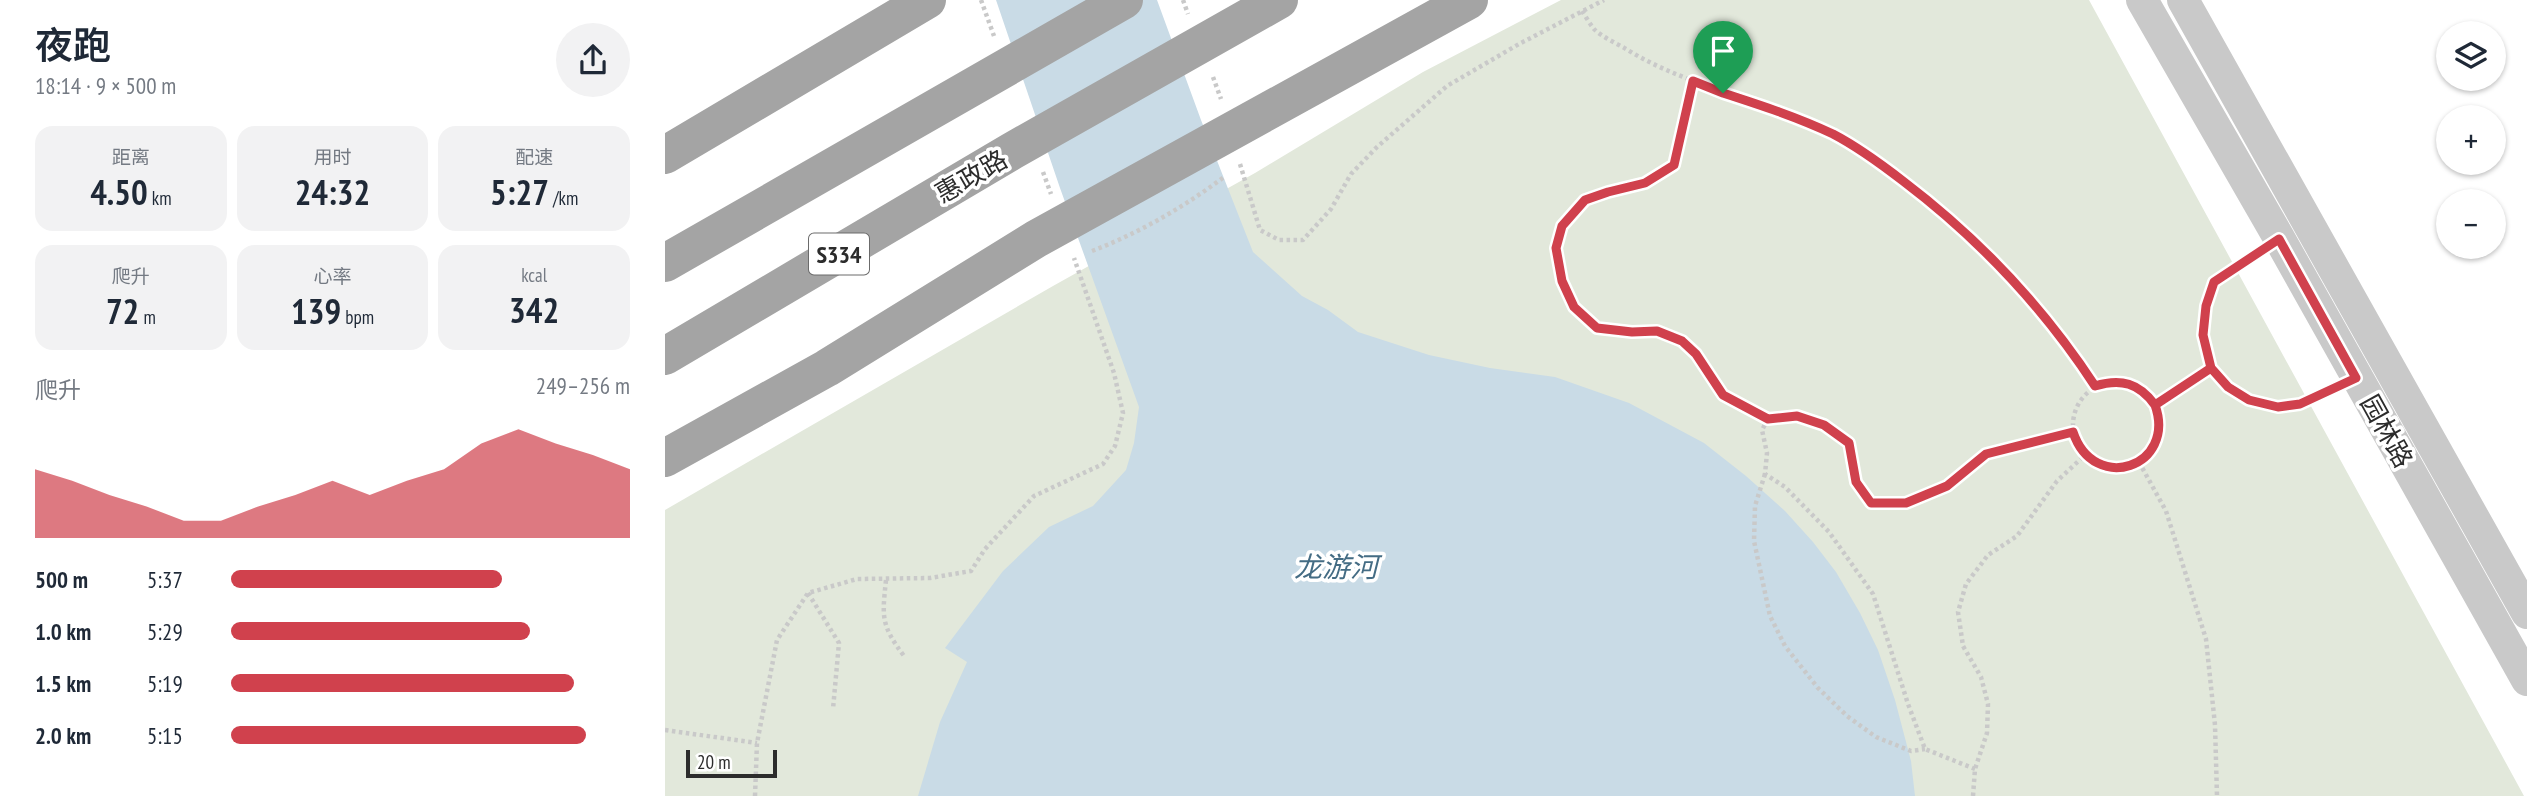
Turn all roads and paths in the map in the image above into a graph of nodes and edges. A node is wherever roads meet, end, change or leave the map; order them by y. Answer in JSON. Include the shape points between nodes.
{"nodes":[{"id":1,"x":927,"y":0,"type":"edge"},
{"id":2,"x":981,"y":0,"type":"edge"},
{"id":3,"x":1123,"y":0,"type":"edge"},
{"id":4,"x":1183,"y":0,"type":"edge"},
{"id":5,"x":1279,"y":0,"type":"edge"},
{"id":6,"x":1469,"y":0,"type":"edge"},
{"id":7,"x":1604,"y":0,"type":"edge"},
{"id":8,"x":2142,"y":0,"type":"edge"},
{"id":9,"x":2183,"y":0,"type":"edge"},
{"id":10,"x":1582,"y":11,"type":"junction"},
{"id":11,"x":1208,"y":28,"type":"junction"},
{"id":12,"x":995,"y":39,"type":"dead end"},
{"id":13,"x":1212,"y":76,"type":"dead end"},
{"id":14,"x":1693,"y":81,"type":"junction"},
{"id":15,"x":1222,"y":101,"type":"dead end"},
{"id":16,"x":1237,"y":153,"type":"dead end"},
{"id":17,"x":665,"y":155,"type":"edge"},
{"id":18,"x":1027,"y":161,"type":"junction"},
{"id":19,"x":1051,"y":196,"type":"dead end"},
{"id":20,"x":2279,"y":239,"type":"junction"},
{"id":21,"x":1053,"y":243,"type":"junction"},
{"id":22,"x":665,"y":262,"type":"edge"},
{"id":23,"x":665,"y":356,"type":"edge"},
{"id":24,"x":2211,"y":368,"type":"junction"},
{"id":25,"x":2356,"y":378,"type":"junction"},
{"id":26,"x":2095,"y":386,"type":"junction"},
{"id":27,"x":2155,"y":405,"type":"junction"},
{"id":28,"x":1768,"y":419,"type":"junction"},
{"id":29,"x":2073,"y":432,"type":"junction"},
{"id":30,"x":2085,"y":455,"type":"junction"},
{"id":31,"x":665,"y":458,"type":"edge"},
{"id":32,"x":2139,"y":462,"type":"junction"},
{"id":33,"x":1765,"y":474,"type":"junction"},
{"id":34,"x":886,"y":580,"type":"junction"},
{"id":35,"x":808,"y":593,"type":"junction"},
{"id":36,"x":2527,"y":613,"type":"edge"},
{"id":37,"x":904,"y":656,"type":"dead end"},
{"id":38,"x":2527,"y":680,"type":"edge"},
{"id":39,"x":833,"y":709,"type":"dead end"},
{"id":40,"x":665,"y":730,"type":"edge"},
{"id":41,"x":757,"y":743,"type":"junction"},
{"id":42,"x":1925,"y":749,"type":"junction"},
{"id":43,"x":1975,"y":769,"type":"junction"},
{"id":44,"x":755,"y":796,"type":"edge"},
{"id":45,"x":1973,"y":796,"type":"edge"},
{"id":46,"x":2217,"y":796,"type":"edge"}],
"edges":[{"from":1,"to":17,"type":"main road"},
{"from":2,"to":12,"type":"path"},
{"from":3,"to":22,"type":"main road"},
{"from":4,"to":11,"type":"path"},
{"from":5,"to":11,"type":"main road","name":"惠政路","number":"S334"},
{"from":6,"to":21,"type":"main road","via":[[1258,117]]},
{"from":7,"to":10,"type":"path"},
{"from":8,"to":20,"type":"street","name":"园林路"},
{"from":9,"to":36,"type":"street","name":"园林路"},
{"from":10,"to":14,"type":"path","via":[[1595,30],[1653,66]]},
{"from":10,"to":16,"type":"path","via":[[1447,86],[1351,174],[1331,209],[1303,240],[1279,240],[1260,230]]},
{"from":11,"to":18,"type":"main road","name":"惠政路","number":"S334"},
{"from":13,"to":15,"type":"path"},
{"from":14,"to":26,"type":"path","via":[[1835,135],[1929,201],[1988,255],[2062,337]]},
{"from":14,"to":28,"type":"path","via":[[1674,165],[1645,183],[1585,200],[1562,226],[1556,248],[1562,281],[1574,307],[1597,328],[1657,331],[1682,341],[1723,395]]},
{"from":18,"to":19,"type":"path"},
{"from":18,"to":23,"type":"main road","name":"惠政路","number":"S334"},
{"from":20,"to":24,"type":"path","via":[[2214,282],[2203,335]]},
{"from":20,"to":25,"type":"street","name":"园林路"},
{"from":21,"to":31,"type":"main road"},
{"from":21,"to":34,"type":"path","via":[[1114,373],[1123,413],[1115,446],[1103,464],[1034,496],[971,571]]},
{"from":24,"to":25,"type":"path","via":[[2228,387],[2249,400],[2278,407],[2300,404]]},
{"from":24,"to":27,"type":"path"},
{"from":25,"to":38,"type":"street","name":"园林路"},
{"from":26,"to":27,"type":"path","via":[[2123,382],[2136,386]]},
{"from":26,"to":29,"type":"path","via":[[2077,406]]},
{"from":27,"to":32,"type":"path","via":[[2159,417],[2156,443]]},
{"from":28,"to":29,"type":"path","via":[[1797,416],[1824,425],[1849,443],[1856,482],[1871,503],[1906,503],[1947,486],[1986,454]]},
{"from":28,"to":33,"type":"path","via":[[1762,430]]},
{"from":29,"to":30,"type":"path"},
{"from":30,"to":32,"type":"path","via":[[2111,468]]},
{"from":30,"to":43,"type":"path","via":[[2057,481],[2017,536],[1988,555],[1966,584],[1958,612],[1963,646],[1981,677],[1988,704],[1987,733]]},
{"from":32,"to":46,"type":"path","via":[[2166,511],[2206,639]]},
{"from":33,"to":42,"type":"path","via":[[1785,487],[1829,532],[1873,594]]},
{"from":33,"to":42,"type":"path","via":[[1755,506],[1754,541],[1770,616],[1785,646],[1847,716],[1876,737],[1912,751]]},
{"from":34,"to":35,"type":"path","via":[[857,579]]},
{"from":34,"to":37,"type":"path","via":[[883,610],[887,633]]},
{"from":35,"to":39,"type":"path","via":[[839,643]]},
{"from":35,"to":41,"type":"path","via":[[777,640]]},
{"from":40,"to":41,"type":"path"},
{"from":41,"to":44,"type":"path"},
{"from":42,"to":43,"type":"path"},
{"from":43,"to":45,"type":"path"}]}
